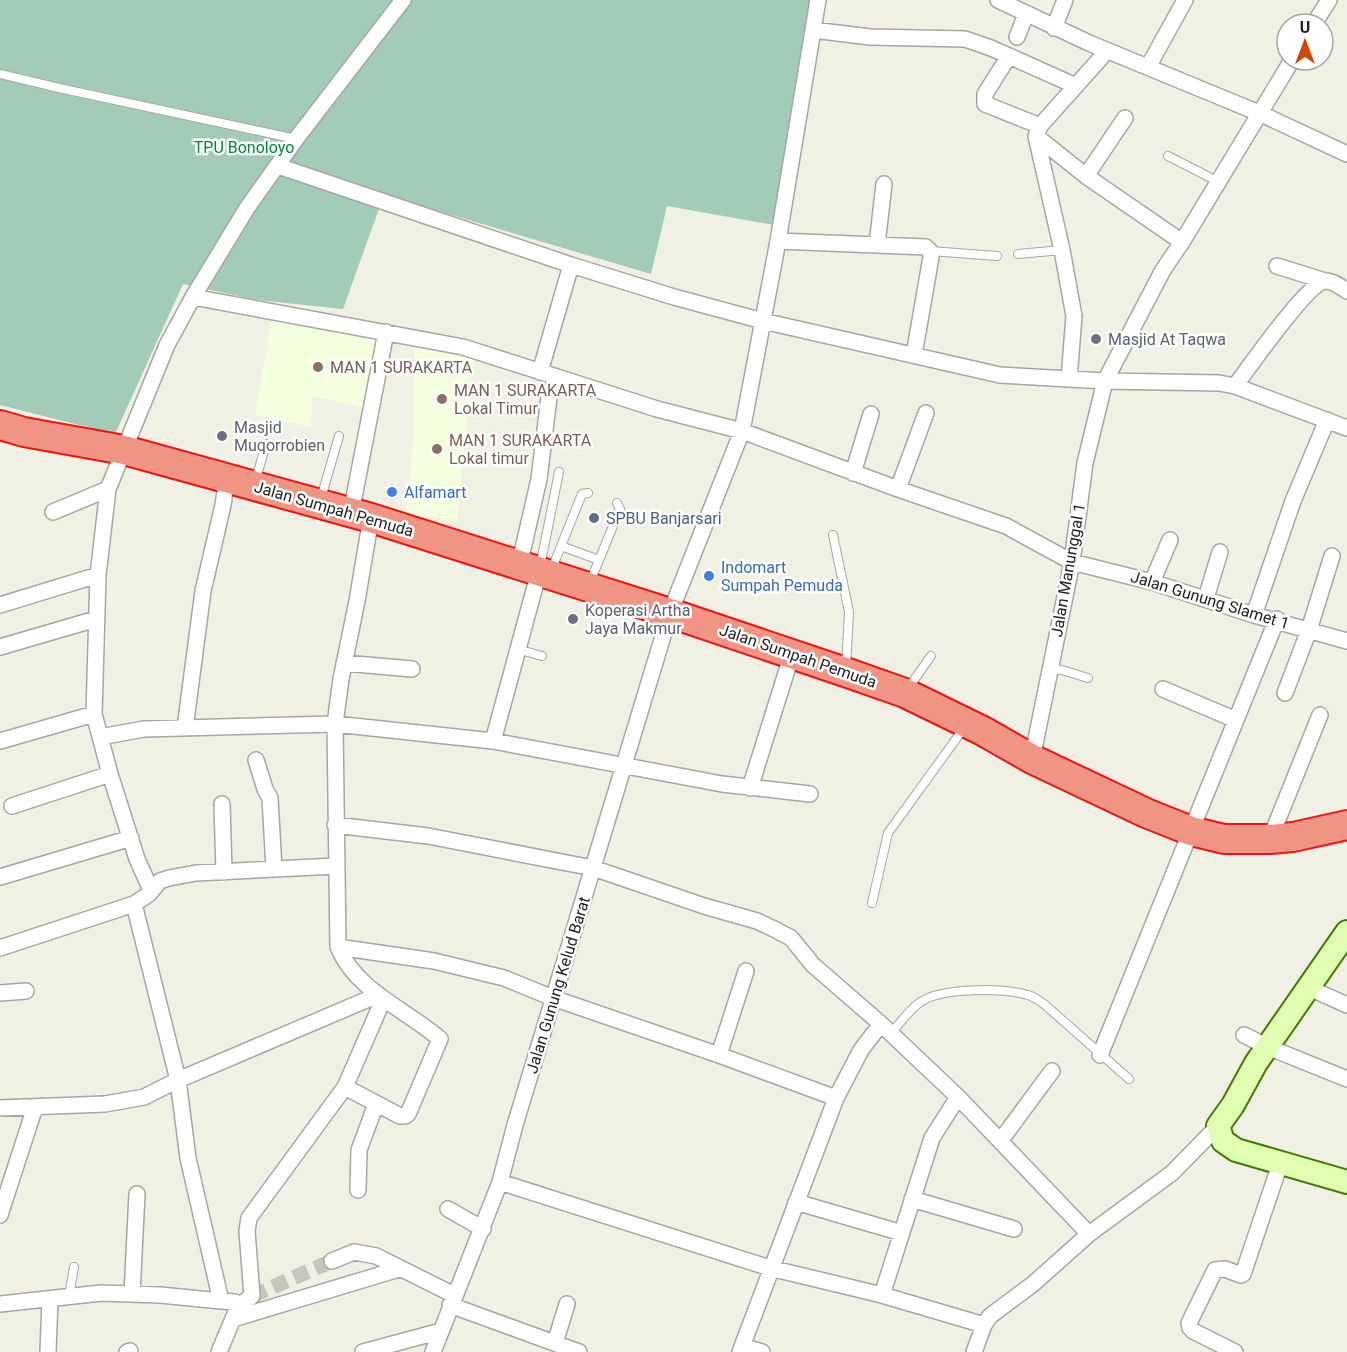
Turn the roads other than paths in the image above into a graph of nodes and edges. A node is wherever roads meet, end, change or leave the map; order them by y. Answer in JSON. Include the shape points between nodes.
{"nodes":[{"id":1,"x":403,"y":0,"type":"edge"},
{"id":2,"x":818,"y":0,"type":"edge"},
{"id":3,"x":998,"y":0,"type":"edge"},
{"id":4,"x":1065,"y":0,"type":"edge"},
{"id":5,"x":1185,"y":0,"type":"edge"},
{"id":6,"x":1022,"y":8,"type":"edge"},
{"id":7,"x":1054,"y":28,"type":"junction"},
{"id":8,"x":813,"y":30,"type":"junction"},
{"id":9,"x":1017,"y":37,"type":"dead end"},
{"id":10,"x":1107,"y":51,"type":"junction"},
{"id":11,"x":1008,"y":56,"type":"junction"},
{"id":12,"x":1148,"y":67,"type":"junction"},
{"id":13,"x":1285,"y":72,"type":"edge"},
{"id":14,"x":0,"y":74,"type":"edge"},
{"id":15,"x":1076,"y":86,"type":"junction"},
{"id":16,"x":1259,"y":113,"type":"junction"},
{"id":17,"x":1125,"y":118,"type":"dead end"},
{"id":18,"x":1038,"y":131,"type":"junction"},
{"id":19,"x":296,"y":139,"type":"junction"},
{"id":20,"x":1347,"y":154,"type":"edge"},
{"id":21,"x":1168,"y":156,"type":"dead end"},
{"id":22,"x":278,"y":166,"type":"junction"},
{"id":23,"x":1086,"y":176,"type":"junction"},
{"id":24,"x":1219,"y":182,"type":"junction"},
{"id":25,"x":884,"y":184,"type":"dead end"},
{"id":26,"x":778,"y":241,"type":"junction"},
{"id":27,"x":1182,"y":242,"type":"junction"},
{"id":28,"x":877,"y":245,"type":"junction"},
{"id":29,"x":1062,"y":250,"type":"junction"},
{"id":30,"x":930,"y":251,"type":"junction"},
{"id":31,"x":1018,"y":254,"type":"dead end"},
{"id":32,"x":997,"y":256,"type":"dead end"},
{"id":33,"x":571,"y":265,"type":"junction"},
{"id":34,"x":1277,"y":266,"type":"dead end"},
{"id":35,"x":1324,"y":281,"type":"junction"},
{"id":36,"x":1347,"y":291,"type":"edge"},
{"id":37,"x":193,"y":297,"type":"junction"},
{"id":38,"x":763,"y":321,"type":"junction"},
{"id":39,"x":386,"y":332,"type":"junction"},
{"id":40,"x":914,"y":355,"type":"junction"},
{"id":41,"x":540,"y":372,"type":"junction"},
{"id":42,"x":557,"y":377,"type":"junction"},
{"id":43,"x":1069,"y":379,"type":"junction"},
{"id":44,"x":1104,"y":381,"type":"junction"},
{"id":45,"x":1235,"y":387,"type":"junction"},
{"id":46,"x":871,"y":414,"type":"dead end"},
{"id":47,"x":926,"y":414,"type":"dead end"},
{"id":48,"x":1327,"y":420,"type":"junction"},
{"id":49,"x":1347,"y":428,"type":"edge"},
{"id":50,"x":8,"y":430,"type":"edge"},
{"id":51,"x":742,"y":431,"type":"junction"},
{"id":52,"x":339,"y":436,"type":"dead end"},
{"id":53,"x":266,"y":444,"type":"dead end"},
{"id":54,"x":124,"y":450,"type":"junction"},
{"id":55,"x":559,"y":472,"type":"dead end"},
{"id":56,"x":854,"y":473,"type":"junction"},
{"id":57,"x":240,"y":482,"type":"junction"},
{"id":58,"x":108,"y":489,"type":"junction"},
{"id":59,"x":898,"y":489,"type":"junction"},
{"id":60,"x":588,"y":493,"type":"dead end"},
{"id":61,"x":617,"y":503,"type":"dead end"},
{"id":62,"x":319,"y":505,"type":"junction"},
{"id":63,"x":53,"y":512,"type":"dead end"},
{"id":64,"x":361,"y":515,"type":"junction"},
{"id":65,"x":833,"y":535,"type":"dead end"},
{"id":66,"x":1170,"y":540,"type":"dead end"},
{"id":67,"x":561,"y":546,"type":"junction"},
{"id":68,"x":1220,"y":552,"type":"dead end"},
{"id":69,"x":1332,"y":556,"type":"dead end"},
{"id":70,"x":599,"y":560,"type":"junction"},
{"id":71,"x":1072,"y":562,"type":"junction"},
{"id":72,"x":536,"y":571,"type":"junction"},
{"id":73,"x":98,"y":575,"type":"junction"},
{"id":74,"x":1152,"y":582,"type":"junction"},
{"id":75,"x":588,"y":587,"type":"junction"},
{"id":76,"x":1206,"y":598,"type":"junction"},
{"id":77,"x":0,"y":604,"type":"edge"},
{"id":78,"x":670,"y":613,"type":"junction"},
{"id":79,"x":1254,"y":615,"type":"junction"},
{"id":80,"x":96,"y":619,"type":"junction"},
{"id":81,"x":1277,"y":620,"type":"junction"},
{"id":82,"x":1309,"y":630,"type":"junction"},
{"id":83,"x":1347,"y":641,"type":"edge"},
{"id":84,"x":0,"y":647,"type":"edge"},
{"id":85,"x":517,"y":649,"type":"junction"},
{"id":86,"x":792,"y":654,"type":"junction"},
{"id":87,"x":542,"y":656,"type":"dead end"},
{"id":88,"x":932,"y":656,"type":"dead end"},
{"id":89,"x":344,"y":663,"type":"junction"},
{"id":90,"x":412,"y":669,"type":"dead end"},
{"id":91,"x":1050,"y":669,"type":"junction"},
{"id":92,"x":846,"y":672,"type":"junction"},
{"id":93,"x":1089,"y":678,"type":"dead end"},
{"id":94,"x":1163,"y":689,"type":"dead end"},
{"id":95,"x":904,"y":693,"type":"junction"},
{"id":96,"x":1285,"y":693,"type":"dead end"},
{"id":97,"x":94,"y":714,"type":"junction"},
{"id":98,"x":1320,"y":715,"type":"dead end"},
{"id":99,"x":1236,"y":720,"type":"junction"},
{"id":100,"x":335,"y":723,"type":"junction"},
{"id":101,"x":967,"y":724,"type":"junction"},
{"id":102,"x":185,"y":728,"type":"junction"},
{"id":103,"x":100,"y":737,"type":"junction"},
{"id":104,"x":0,"y":741,"type":"edge"},
{"id":105,"x":493,"y":741,"type":"junction"},
{"id":106,"x":1027,"y":756,"type":"junction"},
{"id":107,"x":256,"y":760,"type":"dead end"},
{"id":108,"x":625,"y":765,"type":"junction"},
{"id":109,"x":110,"y":774,"type":"junction"},
{"id":110,"x":750,"y":788,"type":"junction"},
{"id":111,"x":810,"y":794,"type":"dead end"},
{"id":112,"x":222,"y":804,"type":"dead end"},
{"id":113,"x":12,"y":806,"type":"dead end"},
{"id":114,"x":335,"y":825,"type":"junction"},
{"id":115,"x":1347,"y":825,"type":"edge"},
{"id":116,"x":1191,"y":831,"type":"junction"},
{"id":117,"x":130,"y":838,"type":"junction"},
{"id":118,"x":1270,"y":839,"type":"junction"},
{"id":119,"x":336,"y":866,"type":"junction"},
{"id":120,"x":593,"y":868,"type":"junction"},
{"id":121,"x":274,"y":869,"type":"junction"},
{"id":122,"x":224,"y":872,"type":"junction"},
{"id":123,"x":0,"y":877,"type":"edge"},
{"id":124,"x":152,"y":890,"type":"junction"},
{"id":125,"x":872,"y":903,"type":"dead end"},
{"id":126,"x":134,"y":904,"type":"junction"},
{"id":127,"x":1347,"y":932,"type":"edge"},
{"id":128,"x":338,"y":947,"type":"junction"},
{"id":129,"x":0,"y":948,"type":"edge"},
{"id":130,"x":746,"y":971,"type":"dead end"},
{"id":131,"x":1309,"y":988,"type":"junction"},
{"id":132,"x":26,"y":991,"type":"dead end"},
{"id":133,"x":0,"y":993,"type":"edge"},
{"id":134,"x":380,"y":998,"type":"junction"},
{"id":135,"x":554,"y":998,"type":"junction"},
{"id":136,"x":1347,"y":1005,"type":"edge"},
{"id":137,"x":886,"y":1029,"type":"junction"},
{"id":138,"x":1244,"y":1035,"type":"dead end"},
{"id":139,"x":1268,"y":1047,"type":"junction"},
{"id":140,"x":719,"y":1054,"type":"junction"},
{"id":141,"x":1100,"y":1054,"type":"junction"},
{"id":142,"x":1052,"y":1071,"type":"dead end"},
{"id":143,"x":1347,"y":1078,"type":"edge"},
{"id":144,"x":1129,"y":1079,"type":"dead end"},
{"id":145,"x":178,"y":1080,"type":"junction"},
{"id":146,"x":345,"y":1087,"type":"junction"},
{"id":147,"x":958,"y":1097,"type":"junction"},
{"id":148,"x":836,"y":1098,"type":"junction"},
{"id":149,"x":376,"y":1104,"type":"junction"},
{"id":150,"x":35,"y":1107,"type":"junction"},
{"id":151,"x":0,"y":1108,"type":"edge"},
{"id":152,"x":1218,"y":1126,"type":"junction"},
{"id":153,"x":1001,"y":1140,"type":"junction"},
{"id":154,"x":1280,"y":1164,"type":"junction"},
{"id":155,"x":500,"y":1182,"type":"junction"},
{"id":156,"x":1347,"y":1182,"type":"edge"},
{"id":157,"x":358,"y":1190,"type":"dead end"},
{"id":158,"x":137,"y":1194,"type":"dead end"},
{"id":159,"x":912,"y":1199,"type":"junction"},
{"id":160,"x":796,"y":1202,"type":"junction"},
{"id":161,"x":448,"y":1209,"type":"dead end"},
{"id":162,"x":0,"y":1215,"type":"edge"},
{"id":163,"x":483,"y":1229,"type":"junction"},
{"id":164,"x":1014,"y":1230,"type":"dead end"},
{"id":165,"x":902,"y":1233,"type":"junction"},
{"id":166,"x":1089,"y":1234,"type":"junction"},
{"id":167,"x":332,"y":1261,"type":"tunnel mouth"},
{"id":168,"x":74,"y":1267,"type":"dead end"},
{"id":169,"x":770,"y":1268,"type":"junction"},
{"id":170,"x":399,"y":1269,"type":"junction"},
{"id":171,"x":132,"y":1294,"type":"junction"},
{"id":172,"x":882,"y":1295,"type":"junction"},
{"id":173,"x":69,"y":1296,"type":"junction"},
{"id":174,"x":50,"y":1299,"type":"junction"},
{"id":175,"x":452,"y":1300,"type":"junction"},
{"id":176,"x":221,"y":1301,"type":"junction"},
{"id":177,"x":0,"y":1304,"type":"edge"},
{"id":178,"x":567,"y":1304,"type":"dead end"},
{"id":179,"x":236,"y":1313,"type":"junction"},
{"id":180,"x":984,"y":1324,"type":"junction"},
{"id":181,"x":441,"y":1331,"type":"junction"},
{"id":182,"x":557,"y":1347,"type":"edge"},
{"id":183,"x":750,"y":1350,"type":"edge"},
{"id":184,"x":48,"y":1352,"type":"edge"},
{"id":185,"x":219,"y":1352,"type":"edge"},
{"id":186,"x":363,"y":1352,"type":"edge"},
{"id":187,"x":434,"y":1352,"type":"edge"},
{"id":188,"x":579,"y":1352,"type":"edge"},
{"id":189,"x":974,"y":1352,"type":"edge"},
{"id":190,"x":1235,"y":1352,"type":"edge"}],
"edges":[{"from":1,"to":19,"type":"street"},
{"from":2,"to":8,"type":"street","name":"Jalan Gunung Kelud Barat"},
{"from":3,"to":6,"type":"street"},
{"from":4,"to":7,"type":"street"},
{"from":5,"to":12,"type":"street"},
{"from":6,"to":7,"type":"street"},
{"from":6,"to":9,"type":"street"},
{"from":7,"to":10,"type":"street"},
{"from":8,"to":11,"type":"street","via":[[870,37],[950,38],[976,42]]},
{"from":8,"to":26,"type":"street","name":"Jalan Gunung Kelud Barat"},
{"from":10,"to":12,"type":"street"},
{"from":10,"to":15,"type":"street"},
{"from":11,"to":15,"type":"street"},
{"from":11,"to":18,"type":"street","via":[[984,101]]},
{"from":12,"to":16,"type":"street"},
{"from":13,"to":16,"type":"street","name":"Jalan Manunggal 1"},
{"from":14,"to":19,"type":"lane"},
{"from":15,"to":18,"type":"street"},
{"from":16,"to":20,"type":"street"},
{"from":16,"to":24,"type":"street","name":"Jalan Manunggal 1"},
{"from":17,"to":23,"type":"street"},
{"from":18,"to":23,"type":"street"},
{"from":18,"to":29,"type":"street"},
{"from":19,"to":22,"type":"street"},
{"from":21,"to":24,"type":"lane"},
{"from":22,"to":33,"type":"street"},
{"from":22,"to":37,"type":"street"},
{"from":23,"to":27,"type":"street"},
{"from":24,"to":27,"type":"street","name":"Jalan Manunggal 1"},
{"from":25,"to":28,"type":"street"},
{"from":26,"to":28,"type":"street"},
{"from":26,"to":38,"type":"street","name":"Jalan Gunung Kelud Barat"},
{"from":27,"to":44,"type":"street","name":"Jalan Manunggal 1"},
{"from":28,"to":30,"type":"street"},
{"from":29,"to":31,"type":"lane"},
{"from":29,"to":43,"type":"street","via":[[1074,316]]},
{"from":30,"to":32,"type":"lane"},
{"from":30,"to":40,"type":"street"},
{"from":33,"to":38,"type":"street"},
{"from":33,"to":41,"type":"street"},
{"from":34,"to":35,"type":"street"},
{"from":35,"to":36,"type":"street"},
{"from":35,"to":45,"type":"street","via":[[1302,298]]},
{"from":37,"to":39,"type":"street","name":"Jalan Gunung Slamet 1"},
{"from":37,"to":54,"type":"street","via":[[168,345]]},
{"from":38,"to":40,"type":"street"},
{"from":38,"to":51,"type":"street","name":"Jalan Gunung Kelud Barat"},
{"from":39,"to":41,"type":"street","name":"Jalan Gunung Slamet 1","via":[[464,347]]},
{"from":39,"to":64,"type":"street"},
{"from":40,"to":43,"type":"street","via":[[1008,376]]},
{"from":41,"to":42,"type":"street","name":"Jalan Gunung Slamet 1"},
{"from":42,"to":51,"type":"street","name":"Jalan Gunung Slamet 1","via":[[657,410]]},
{"from":42,"to":72,"type":"street","via":[[549,397],[539,479]]},
{"from":43,"to":44,"type":"street"},
{"from":44,"to":45,"type":"street","via":[[1219,383]]},
{"from":44,"to":71,"type":"street","name":"Jalan Manunggal 1","via":[[1085,463]]},
{"from":45,"to":48,"type":"street"},
{"from":46,"to":56,"type":"street"},
{"from":47,"to":59,"type":"street"},
{"from":48,"to":49,"type":"street"},
{"from":48,"to":79,"type":"street","via":[[1293,501]]},
{"from":50,"to":54,"type":"highway","name":"Jalan Sumpah Pemuda"},
{"from":51,"to":56,"type":"street","name":"Jalan Gunung Slamet 1"},
{"from":51,"to":78,"type":"street","name":"Jalan Gunung Kelud Barat"},
{"from":52,"to":62,"type":"lane"},
{"from":53,"to":57,"type":"lane"},
{"from":54,"to":57,"type":"highway","name":"Jalan Sumpah Pemuda"},
{"from":54,"to":58,"type":"street"},
{"from":55,"to":72,"type":"lane"},
{"from":56,"to":59,"type":"street","name":"Jalan Gunung Slamet 1"},
{"from":57,"to":62,"type":"highway","name":"Jalan Sumpah Pemuda"},
{"from":57,"to":102,"type":"street","via":[[203,591]]},
{"from":58,"to":63,"type":"street"},
{"from":58,"to":73,"type":"street"},
{"from":59,"to":71,"type":"street","name":"Jalan Gunung Slamet 1","via":[[998,523]]},
{"from":60,"to":67,"type":"lane","via":[[582,494]]},
{"from":61,"to":70,"type":"lane","via":[[620,509]]},
{"from":62,"to":64,"type":"highway","name":"Jalan Sumpah Pemuda"},
{"from":64,"to":72,"type":"highway","name":"Jalan Sumpah Pemuda"},
{"from":64,"to":89,"type":"street"},
{"from":65,"to":92,"type":"lane","via":[[849,612]]},
{"from":66,"to":74,"type":"street"},
{"from":67,"to":70,"type":"lane"},
{"from":67,"to":72,"type":"lane"},
{"from":68,"to":76,"type":"street"},
{"from":69,"to":82,"type":"street"},
{"from":70,"to":75,"type":"lane"},
{"from":71,"to":74,"type":"street","name":"Jalan Gunung Slamet 1"},
{"from":71,"to":91,"type":"street","name":"Jalan Manunggal 1"},
{"from":72,"to":75,"type":"highway","name":"Jalan Sumpah Pemuda"},
{"from":72,"to":85,"type":"street"},
{"from":73,"to":77,"type":"street"},
{"from":73,"to":80,"type":"street"},
{"from":74,"to":76,"type":"street","name":"Jalan Gunung Slamet 1"},
{"from":75,"to":78,"type":"highway","name":"Jalan Sumpah Pemuda"},
{"from":76,"to":79,"type":"street","name":"Jalan Gunung Slamet 1"},
{"from":78,"to":86,"type":"highway","name":"Jalan Sumpah Pemuda"},
{"from":78,"to":108,"type":"street","name":"Jalan Gunung Kelud Barat"},
{"from":79,"to":81,"type":"street","name":"Jalan Gunung Slamet 1"},
{"from":80,"to":84,"type":"street"},
{"from":80,"to":97,"type":"street"},
{"from":81,"to":82,"type":"street","name":"Jalan Gunung Slamet 1"},
{"from":81,"to":99,"type":"street"},
{"from":82,"to":83,"type":"street","name":"Jalan Gunung Slamet 1"},
{"from":82,"to":96,"type":"street"},
{"from":85,"to":87,"type":"lane"},
{"from":85,"to":105,"type":"street"},
{"from":86,"to":92,"type":"highway","name":"Jalan Sumpah Pemuda"},
{"from":86,"to":110,"type":"street"},
{"from":88,"to":95,"type":"lane"},
{"from":89,"to":90,"type":"street"},
{"from":89,"to":100,"type":"street"},
{"from":91,"to":93,"type":"lane"},
{"from":91,"to":106,"type":"street","name":"Jalan Manunggal 1"},
{"from":92,"to":95,"type":"highway","name":"Jalan Sumpah Pemuda"},
{"from":94,"to":99,"type":"street"},
{"from":95,"to":101,"type":"highway","name":"Jalan Sumpah Pemuda"},
{"from":97,"to":103,"type":"street"},
{"from":97,"to":104,"type":"street"},
{"from":98,"to":118,"type":"street"},
{"from":99,"to":116,"type":"street"},
{"from":100,"to":102,"type":"street"},
{"from":100,"to":105,"type":"street"},
{"from":100,"to":114,"type":"street"},
{"from":101,"to":106,"type":"highway","name":"Jalan Sumpah Pemuda"},
{"from":101,"to":125,"type":"lane","via":[[888,833]]},
{"from":102,"to":103,"type":"street","via":[[144,729]]},
{"from":103,"to":109,"type":"street"},
{"from":105,"to":108,"type":"street"},
{"from":106,"to":116,"type":"highway","name":"Jalan Sumpah Pemuda"},
{"from":107,"to":121,"type":"street","via":[[270,798]]},
{"from":108,"to":110,"type":"street"},
{"from":108,"to":120,"type":"street","name":"Jalan Gunung Kelud Barat"},
{"from":109,"to":113,"type":"street"},
{"from":109,"to":117,"type":"street"},
{"from":110,"to":111,"type":"street"},
{"from":112,"to":122,"type":"street"},
{"from":114,"to":119,"type":"street"},
{"from":114,"to":120,"type":"street","via":[[428,836]]},
{"from":115,"to":118,"type":"highway","name":"Jalan Sumpah Pemuda"},
{"from":116,"to":118,"type":"highway","name":"Jalan Sumpah Pemuda","via":[[1224,839]]},
{"from":116,"to":141,"type":"street"},
{"from":117,"to":123,"type":"street"},
{"from":117,"to":124,"type":"street"},
{"from":119,"to":121,"type":"street"},
{"from":119,"to":128,"type":"street"},
{"from":120,"to":135,"type":"street","name":"Jalan Gunung Kelud Barat"},
{"from":120,"to":137,"type":"street","via":[[757,921],[791,938],[813,965]]},
{"from":121,"to":122,"type":"street"},
{"from":122,"to":124,"type":"street","via":[[169,878]]},
{"from":124,"to":126,"type":"street"},
{"from":126,"to":129,"type":"street"},
{"from":126,"to":145,"type":"street"},
{"from":127,"to":131,"type":"street"},
{"from":128,"to":134,"type":"street","via":[[342,957]]},
{"from":128,"to":135,"type":"street","via":[[446,964],[504,978]]},
{"from":130,"to":140,"type":"street"},
{"from":131,"to":136,"type":"street"},
{"from":131,"to":139,"type":"street"},
{"from":132,"to":133,"type":"street"},
{"from":134,"to":145,"type":"street"},
{"from":134,"to":146,"type":"street"},
{"from":134,"to":149,"type":"street","via":[[440,1039],[408,1114],[400,1116]]},
{"from":135,"to":140,"type":"street"},
{"from":135,"to":155,"type":"street","name":"Jalan Gunung Kelud Barat"},
{"from":137,"to":141,"type":"lane","via":[[919,1002],[937,994],[1012,992],[1030,995],[1044,1004]]},
{"from":137,"to":147,"type":"street"},
{"from":137,"to":148,"type":"street","via":[[861,1050]]},
{"from":138,"to":139,"type":"street"},
{"from":139,"to":143,"type":"street"},
{"from":139,"to":152,"type":"street"},
{"from":140,"to":148,"type":"street"},
{"from":141,"to":144,"type":"lane"},
{"from":142,"to":153,"type":"street"},
{"from":145,"to":150,"type":"street","via":[[144,1097],[105,1104]]},
{"from":145,"to":176,"type":"street","via":[[190,1165]]},
{"from":146,"to":149,"type":"street"},
{"from":146,"to":179,"type":"street","via":[[249,1218],[252,1296]]},
{"from":147,"to":153,"type":"street"},
{"from":147,"to":159,"type":"street","via":[[932,1138]]},
{"from":148,"to":160,"type":"street"},
{"from":149,"to":157,"type":"street","via":[[359,1150]]},
{"from":150,"to":151,"type":"street"},
{"from":150,"to":162,"type":"street"},
{"from":152,"to":154,"type":"street","via":[[1223,1141],[1236,1150]]},
{"from":152,"to":166,"type":"street","via":[[1172,1173]]},
{"from":153,"to":166,"type":"street"},
{"from":154,"to":156,"type":"street"},
{"from":154,"to":190,"type":"street","via":[[1243,1274],[1215,1270],[1189,1323],[1193,1331]]},
{"from":155,"to":163,"type":"street","name":"Jalan Gunung Kelud Barat"},
{"from":155,"to":169,"type":"street"},
{"from":158,"to":171,"type":"street"},
{"from":159,"to":164,"type":"street"},
{"from":159,"to":165,"type":"street"},
{"from":160,"to":165,"type":"street"},
{"from":160,"to":169,"type":"street"},
{"from":161,"to":163,"type":"street"},
{"from":163,"to":175,"type":"street","name":"Jalan Gunung Kelud Barat"},
{"from":165,"to":172,"type":"street"},
{"from":166,"to":180,"type":"street"},
{"from":167,"to":170,"type":"street","via":[[354,1252],[376,1256]]},
{"from":168,"to":173,"type":"lane"},
{"from":169,"to":172,"type":"street"},
{"from":169,"to":183,"type":"street"},
{"from":170,"to":175,"type":"street"},
{"from":170,"to":179,"type":"street"},
{"from":171,"to":173,"type":"street"},
{"from":171,"to":176,"type":"street"},
{"from":172,"to":180,"type":"street"},
{"from":173,"to":174,"type":"street"},
{"from":174,"to":177,"type":"street"},
{"from":174,"to":184,"type":"street"},
{"from":175,"to":181,"type":"street","name":"Jalan Gunung Kelud Barat"},
{"from":175,"to":182,"type":"street"},
{"from":176,"to":179,"type":"street","via":[[235,1302]]},
{"from":178,"to":182,"type":"street"},
{"from":179,"to":185,"type":"street"},
{"from":180,"to":189,"type":"street"},
{"from":181,"to":186,"type":"street"},
{"from":181,"to":187,"type":"street","name":"Jalan Gunung Kelud Barat"},
{"from":182,"to":188,"type":"street"}]}
